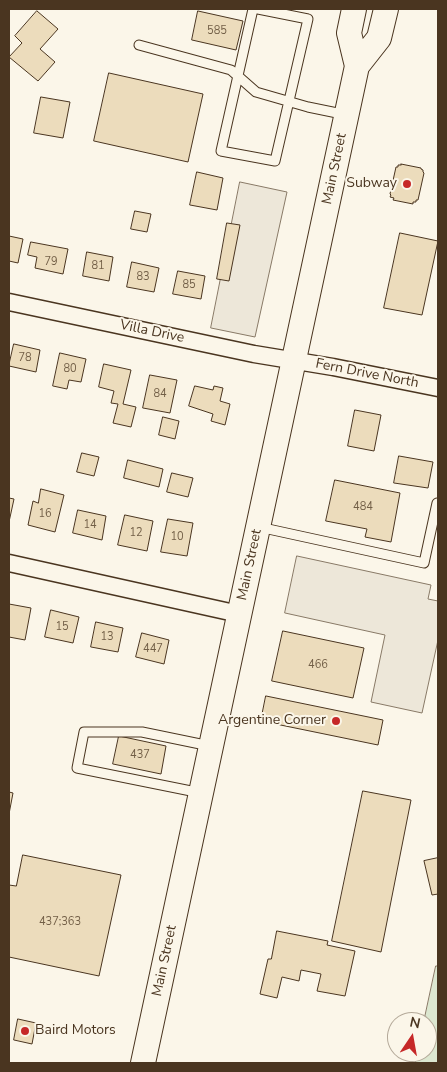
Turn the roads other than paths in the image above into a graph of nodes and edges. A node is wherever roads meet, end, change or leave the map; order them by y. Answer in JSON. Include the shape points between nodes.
{"nodes":[{"id":1,"x":253,"y":9,"type":"edge"},
{"id":2,"x":258,"y":9,"type":"edge"},
{"id":3,"x":354,"y":9,"type":"edge"},
{"id":4,"x":386,"y":9,"type":"edge"},
{"id":5,"x":140,"y":45,"type":"dead end"},
{"id":6,"x":357,"y":66,"type":"junction"},
{"id":7,"x":238,"y":76,"type":"junction"},
{"id":8,"x":290,"y":101,"type":"junction"},
{"id":9,"x":347,"y":116,"type":"junction"},
{"id":10,"x":9,"y":302,"type":"edge"},
{"id":11,"x":295,"y":360,"type":"junction"},
{"id":12,"x":438,"y":388,"type":"edge"},
{"id":13,"x":437,"y":503,"type":"dead end"},
{"id":14,"x":258,"y":527,"type":"junction"},
{"id":15,"x":9,"y":563,"type":"edge"},
{"id":16,"x":239,"y":614,"type":"junction"},
{"id":17,"x":211,"y":746,"type":"junction"},
{"id":18,"x":201,"y":793,"type":"junction"},
{"id":19,"x":143,"y":1063,"type":"edge"}],
"edges":[{"from":1,"to":7,"type":"lane"},
{"from":2,"to":8,"type":"lane","via":[[308,20]]},
{"from":3,"to":6,"type":"main road","name":"Main Street","via":[[349,33]]},
{"from":4,"to":6,"type":"main road","name":"Main Street","via":[[379,38]]},
{"from":5,"to":7,"type":"lane","via":[[231,70]]},
{"from":6,"to":9,"type":"main road","name":"Main Street"},
{"from":7,"to":8,"type":"lane","via":[[256,92]]},
{"from":7,"to":8,"type":"lane","via":[[221,151],[275,162]]},
{"from":8,"to":9,"type":"lane"},
{"from":9,"to":11,"type":"main road","name":"Main Street"},
{"from":10,"to":11,"type":"street","name":"Villa Drive"},
{"from":11,"to":12,"type":"street","name":"Fern Drive North"},
{"from":11,"to":14,"type":"main road","name":"Main Street"},
{"from":13,"to":14,"type":"lane","via":[[424,562]]},
{"from":14,"to":16,"type":"main road","name":"Main Street"},
{"from":15,"to":16,"type":"street"},
{"from":16,"to":17,"type":"main road","name":"Main Street"},
{"from":17,"to":18,"type":"main road","name":"Main Street"},
{"from":17,"to":18,"type":"lane","via":[[142,732],[84,732],[77,768]]},
{"from":18,"to":19,"type":"main road","name":"Main Street"}]}
